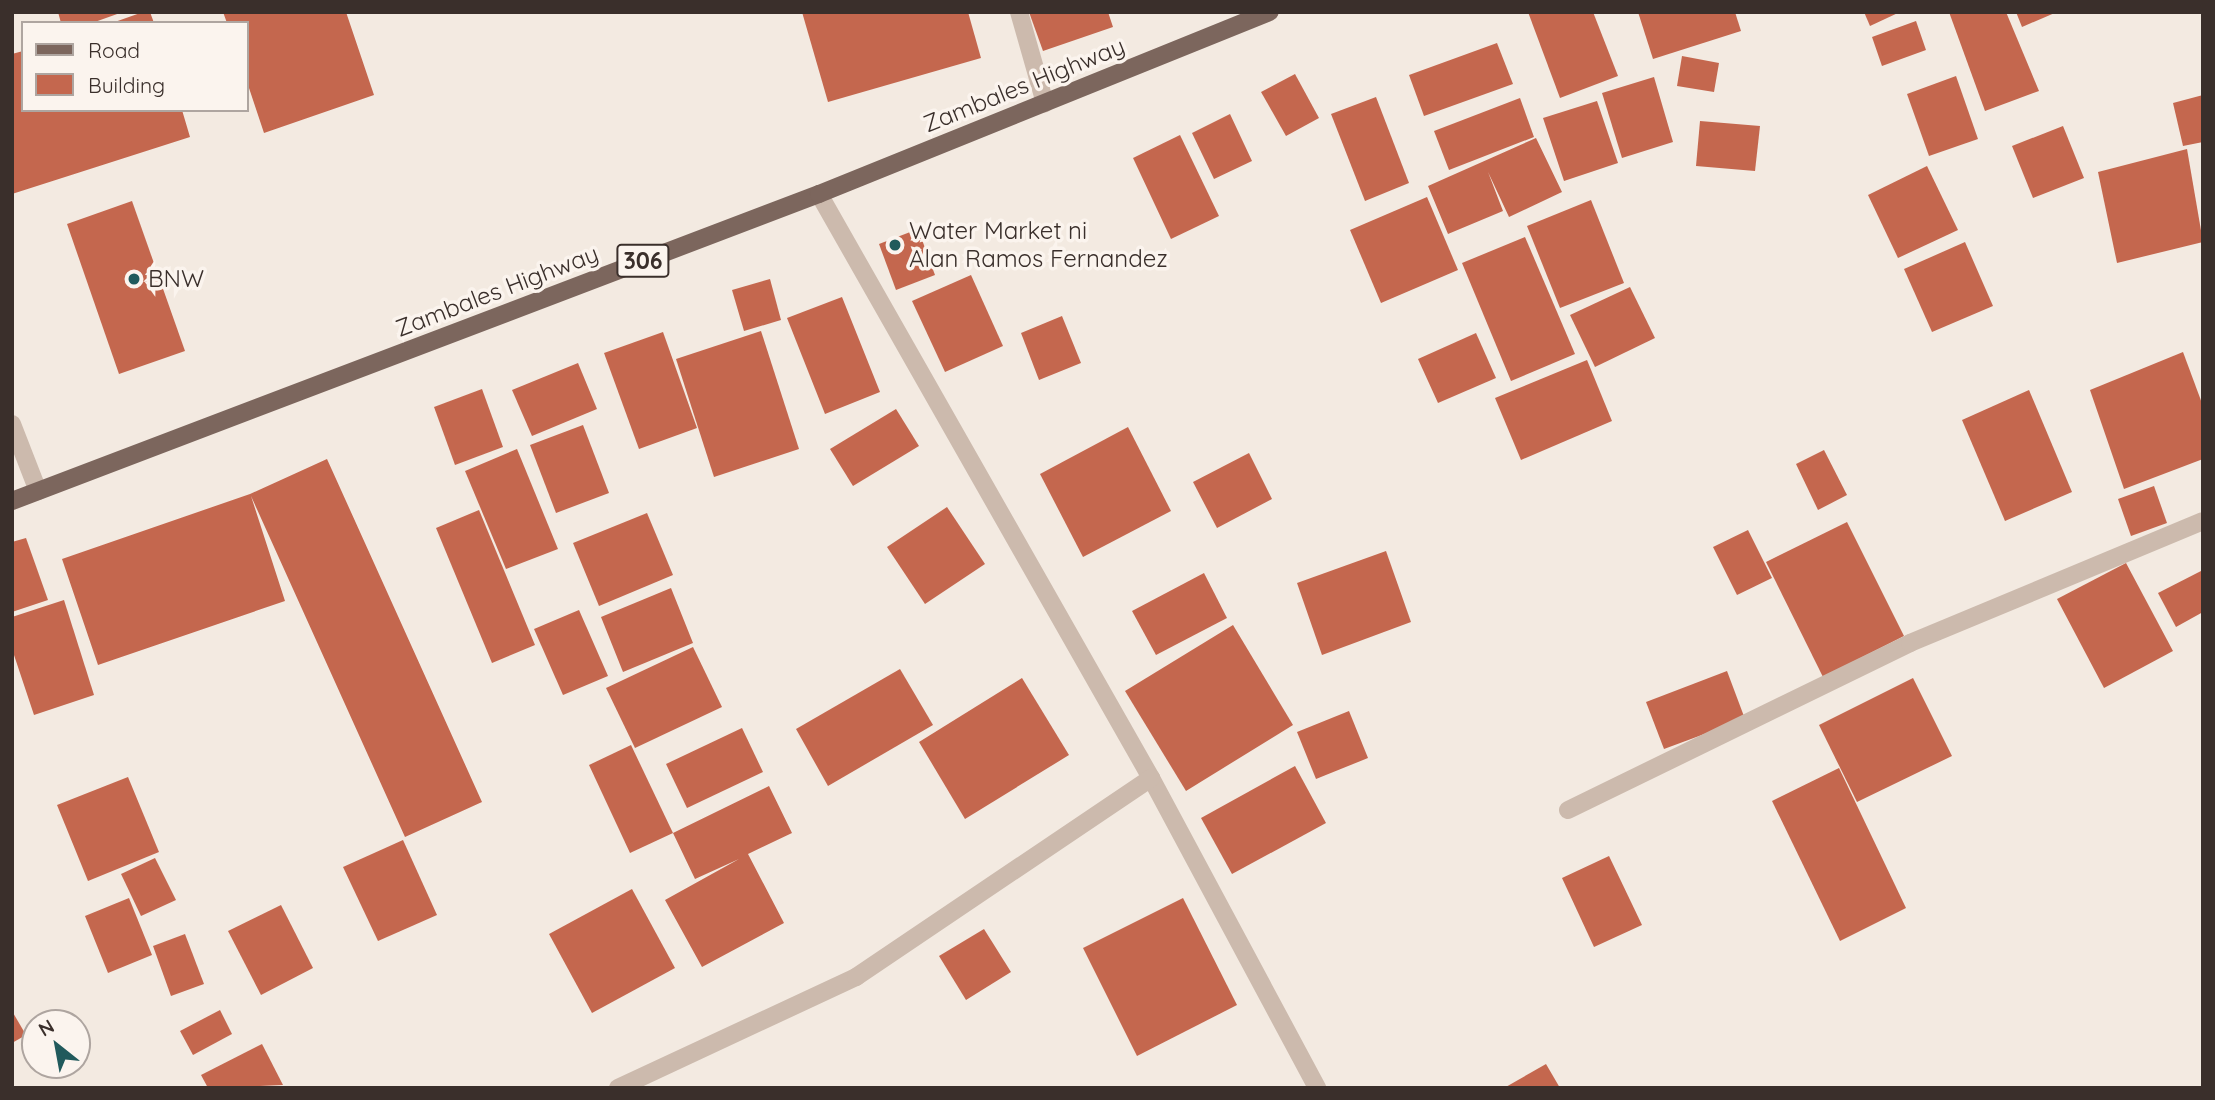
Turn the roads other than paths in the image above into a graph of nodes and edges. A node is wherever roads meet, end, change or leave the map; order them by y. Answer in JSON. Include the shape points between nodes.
{"nodes":[{"id":1,"x":1019,"y":12,"type":"edge"},
{"id":2,"x":1270,"y":12,"type":"edge"},
{"id":3,"x":1045,"y":103,"type":"junction"},
{"id":4,"x":819,"y":194,"type":"junction"},
{"id":5,"x":12,"y":424,"type":"edge"},
{"id":6,"x":37,"y":491,"type":"junction"},
{"id":7,"x":12,"y":501,"type":"edge"},
{"id":8,"x":2203,"y":521,"type":"edge"},
{"id":9,"x":1152,"y":778,"type":"junction"},
{"id":10,"x":1568,"y":810,"type":"dead end"},
{"id":11,"x":618,"y":1088,"type":"edge"},
{"id":12,"x":1317,"y":1088,"type":"edge"}],
"edges":[{"from":1,"to":3,"type":"street"},
{"from":2,"to":3,"type":"main road","name":"Zambales Highway","number":"306"},
{"from":3,"to":4,"type":"main road","name":"Zambales Highway","number":"306"},
{"from":4,"to":6,"type":"main road","name":"Zambales Highway","number":"306"},
{"from":4,"to":9,"type":"street"},
{"from":5,"to":6,"type":"street"},
{"from":6,"to":7,"type":"main road","name":"Zambales Highway","number":"306"},
{"from":8,"to":10,"type":"street","via":[[1910,643]]},
{"from":9,"to":11,"type":"street","via":[[856,976]]},
{"from":9,"to":12,"type":"street"}]}
